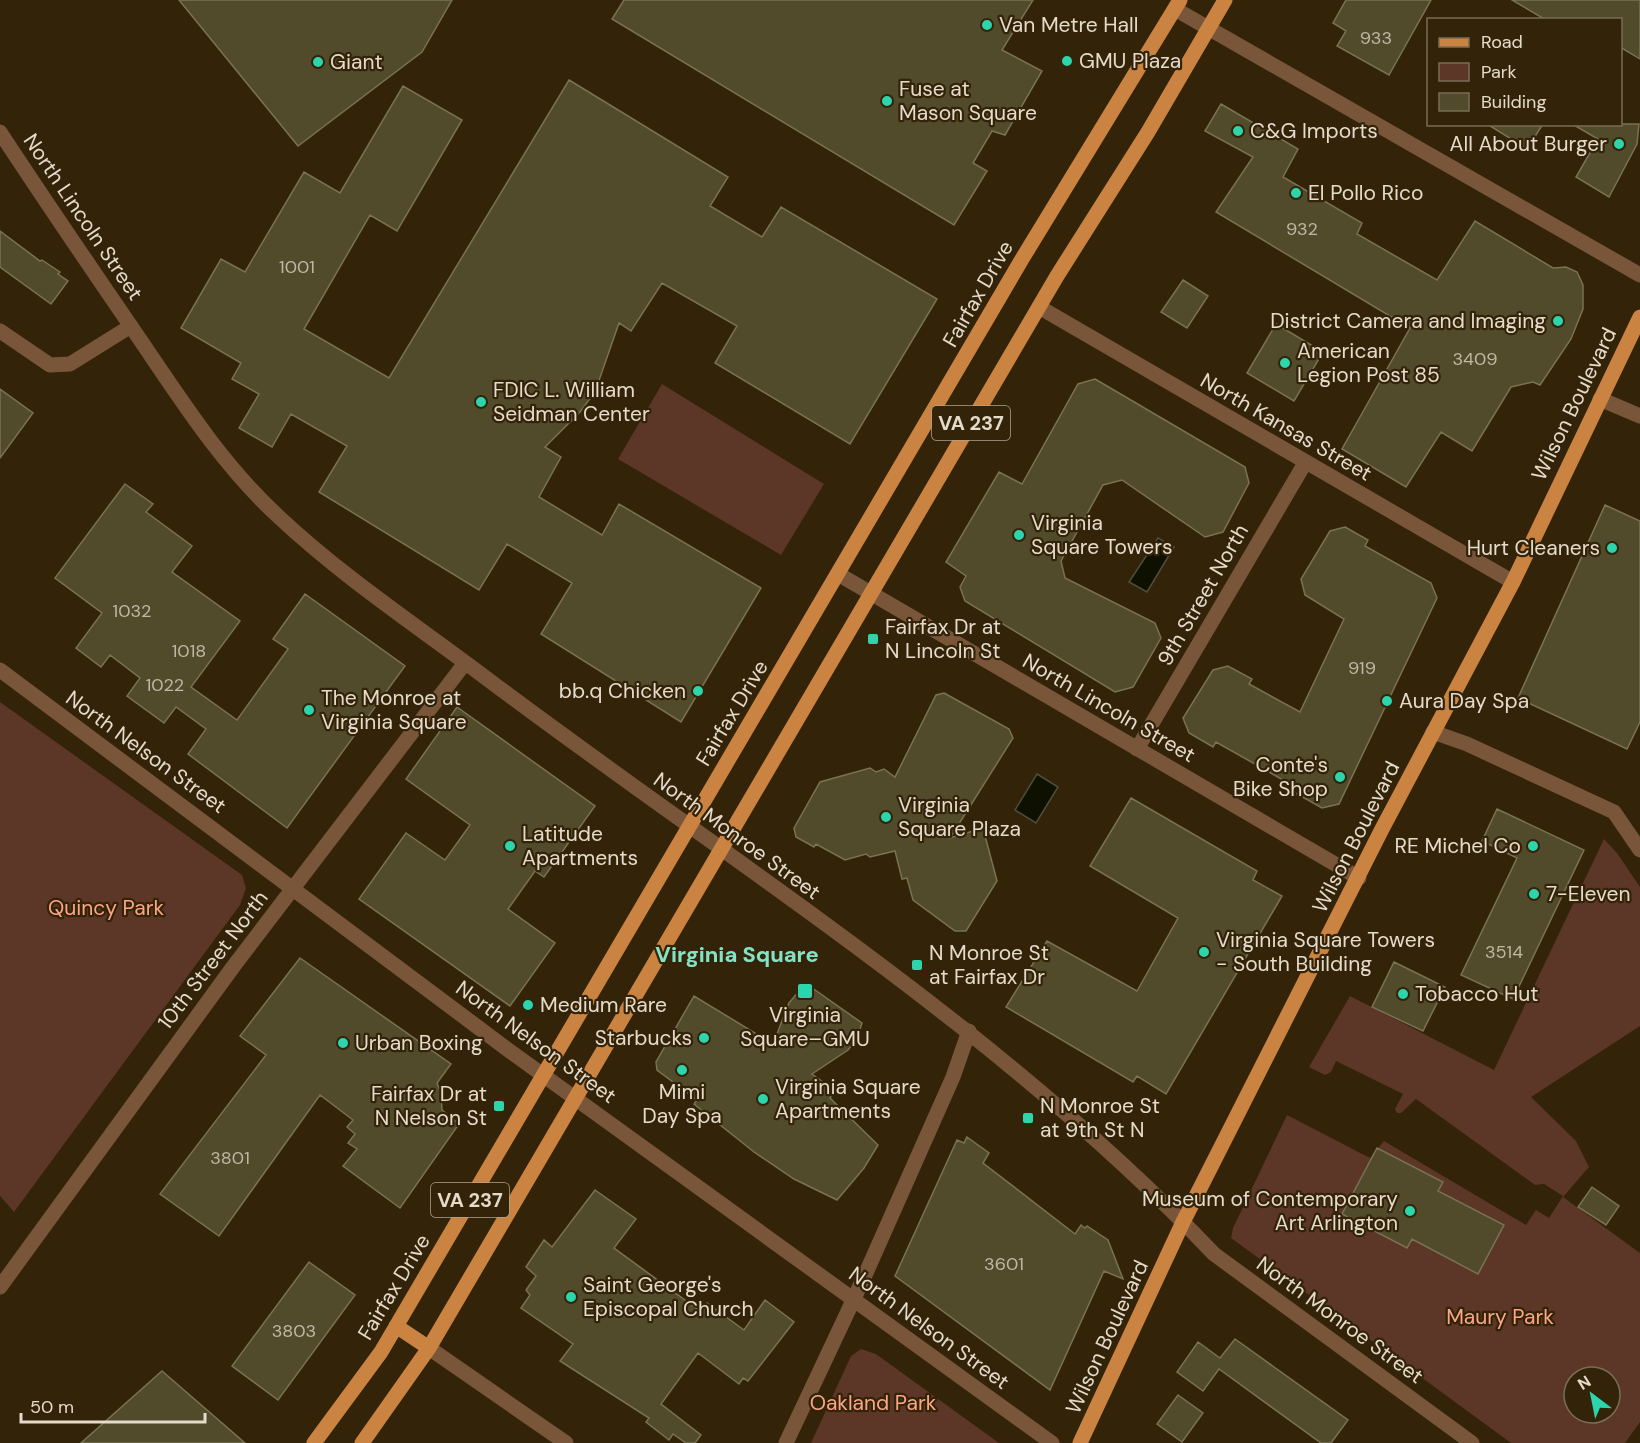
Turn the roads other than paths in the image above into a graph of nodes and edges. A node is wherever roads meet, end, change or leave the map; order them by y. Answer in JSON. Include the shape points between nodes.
{"nodes":[{"id":1,"x":1225,"y":0,"type":"edge"},
{"id":2,"x":1178,"y":4,"type":"edge"},
{"id":3,"x":1208,"y":28,"type":"junction"},
{"id":4,"x":0,"y":132,"type":"edge"},
{"id":5,"x":1640,"y":275,"type":"edge"},
{"id":6,"x":1039,"y":307,"type":"junction"},
{"id":7,"x":1640,"y":317,"type":"edge"},
{"id":8,"x":131,"y":326,"type":"junction"},
{"id":9,"x":0,"y":331,"type":"edge"},
{"id":10,"x":1600,"y":399,"type":"junction"},
{"id":11,"x":1640,"y":416,"type":"edge"},
{"id":12,"x":1305,"y":463,"type":"junction"},
{"id":13,"x":838,"y":574,"type":"junction"},
{"id":14,"x":1513,"y":582,"type":"junction"},
{"id":15,"x":871,"y":592,"type":"junction"},
{"id":16,"x":465,"y":663,"type":"junction"},
{"id":17,"x":0,"y":670,"type":"edge"},
{"id":18,"x":1433,"y":732,"type":"junction"},
{"id":19,"x":1137,"y":749,"type":"junction"},
{"id":20,"x":689,"y":826,"type":"junction"},
{"id":21,"x":720,"y":848,"type":"junction"},
{"id":22,"x":1640,"y":850,"type":"edge"},
{"id":23,"x":1359,"y":878,"type":"junction"},
{"id":24,"x":294,"y":888,"type":"junction"},
{"id":25,"x":969,"y":1030,"type":"junction"},
{"id":26,"x":545,"y":1074,"type":"junction"},
{"id":27,"x":576,"y":1096,"type":"junction"},
{"id":28,"x":1184,"y":1222,"type":"junction"},
{"id":29,"x":0,"y":1287,"type":"edge"},
{"id":30,"x":853,"y":1300,"type":"junction"},
{"id":31,"x":396,"y":1326,"type":"junction"},
{"id":32,"x":429,"y":1348,"type":"junction"},
{"id":33,"x":314,"y":1443,"type":"edge"},
{"id":34,"x":362,"y":1443,"type":"edge"},
{"id":35,"x":566,"y":1443,"type":"edge"},
{"id":36,"x":786,"y":1443,"type":"edge"},
{"id":37,"x":1052,"y":1443,"type":"edge"},
{"id":38,"x":1080,"y":1443,"type":"edge"},
{"id":39,"x":1472,"y":1443,"type":"edge"}],
"edges":[{"from":1,"to":3,"type":"main road","number":"VA 237"},
{"from":2,"to":3,"type":"street"},
{"from":2,"to":13,"type":"main road","name":"Fairfax Drive","number":"VA 237","via":[[1022,259]]},
{"from":3,"to":5,"type":"street"},
{"from":3,"to":6,"type":"main road","number":"VA 237"},
{"from":4,"to":8,"type":"street","name":"North Lincoln Street"},
{"from":6,"to":12,"type":"street","name":"North Kansas Street"},
{"from":6,"to":15,"type":"main road","number":"VA 237"},
{"from":7,"to":10,"type":"main road","name":"Wilson Boulevard"},
{"from":8,"to":9,"type":"street","via":[[70,364],[50,365]]},
{"from":8,"to":16,"type":"street","name":"North Monroe Street","via":[[215,447],[278,516],[311,546]]},
{"from":10,"to":11,"type":"street"},
{"from":10,"to":14,"type":"main road","name":"Wilson Boulevard"},
{"from":12,"to":14,"type":"street","name":"North Kansas Street"},
{"from":12,"to":19,"type":"street","name":"9th Street North"},
{"from":13,"to":15,"type":"street","name":"North Lincoln Street"},
{"from":13,"to":20,"type":"main road","name":"Fairfax Drive","number":"VA 237"},
{"from":14,"to":18,"type":"main road","name":"Wilson Boulevard"},
{"from":15,"to":19,"type":"street","name":"North Lincoln Street"},
{"from":15,"to":21,"type":"main road","number":"VA 237"},
{"from":16,"to":20,"type":"street","name":"North Monroe Street"},
{"from":16,"to":24,"type":"street","name":"10th Street North"},
{"from":17,"to":24,"type":"street","name":"North Nelson Street"},
{"from":18,"to":22,"type":"street","via":[[1614,812]]},
{"from":18,"to":23,"type":"main road","name":"Wilson Boulevard"},
{"from":19,"to":23,"type":"street","name":"North Lincoln Street"},
{"from":20,"to":21,"type":"street","name":"North Monroe Street"},
{"from":20,"to":26,"type":"main road","name":"Fairfax Drive","number":"VA 237"},
{"from":21,"to":25,"type":"street","name":"North Monroe Street"},
{"from":21,"to":27,"type":"main road","number":"VA 237"},
{"from":23,"to":28,"type":"main road","name":"Wilson Boulevard"},
{"from":24,"to":26,"type":"street","name":"North Nelson Street"},
{"from":24,"to":29,"type":"street","name":"10th Street North"},
{"from":25,"to":28,"type":"street","name":"North Monroe Street","via":[[1051,1099]]},
{"from":25,"to":30,"type":"street","via":[[957,1068]]},
{"from":26,"to":27,"type":"street","name":"North Nelson Street"},
{"from":26,"to":31,"type":"main road","name":"Fairfax Drive","number":"VA 237"},
{"from":27,"to":30,"type":"street","name":"North Nelson Street"},
{"from":27,"to":32,"type":"main road","number":"VA 237"},
{"from":28,"to":38,"type":"main road","name":"Wilson Boulevard"},
{"from":28,"to":39,"type":"street","name":"North Monroe Street","via":[[1214,1254]]},
{"from":30,"to":36,"type":"street"},
{"from":30,"to":37,"type":"street","name":"North Nelson Street"},
{"from":31,"to":32,"type":"main road"},
{"from":31,"to":33,"type":"main road","name":"Fairfax Drive","number":"VA 237"},
{"from":32,"to":34,"type":"main road","number":"VA 237"},
{"from":32,"to":35,"type":"street"}]}
